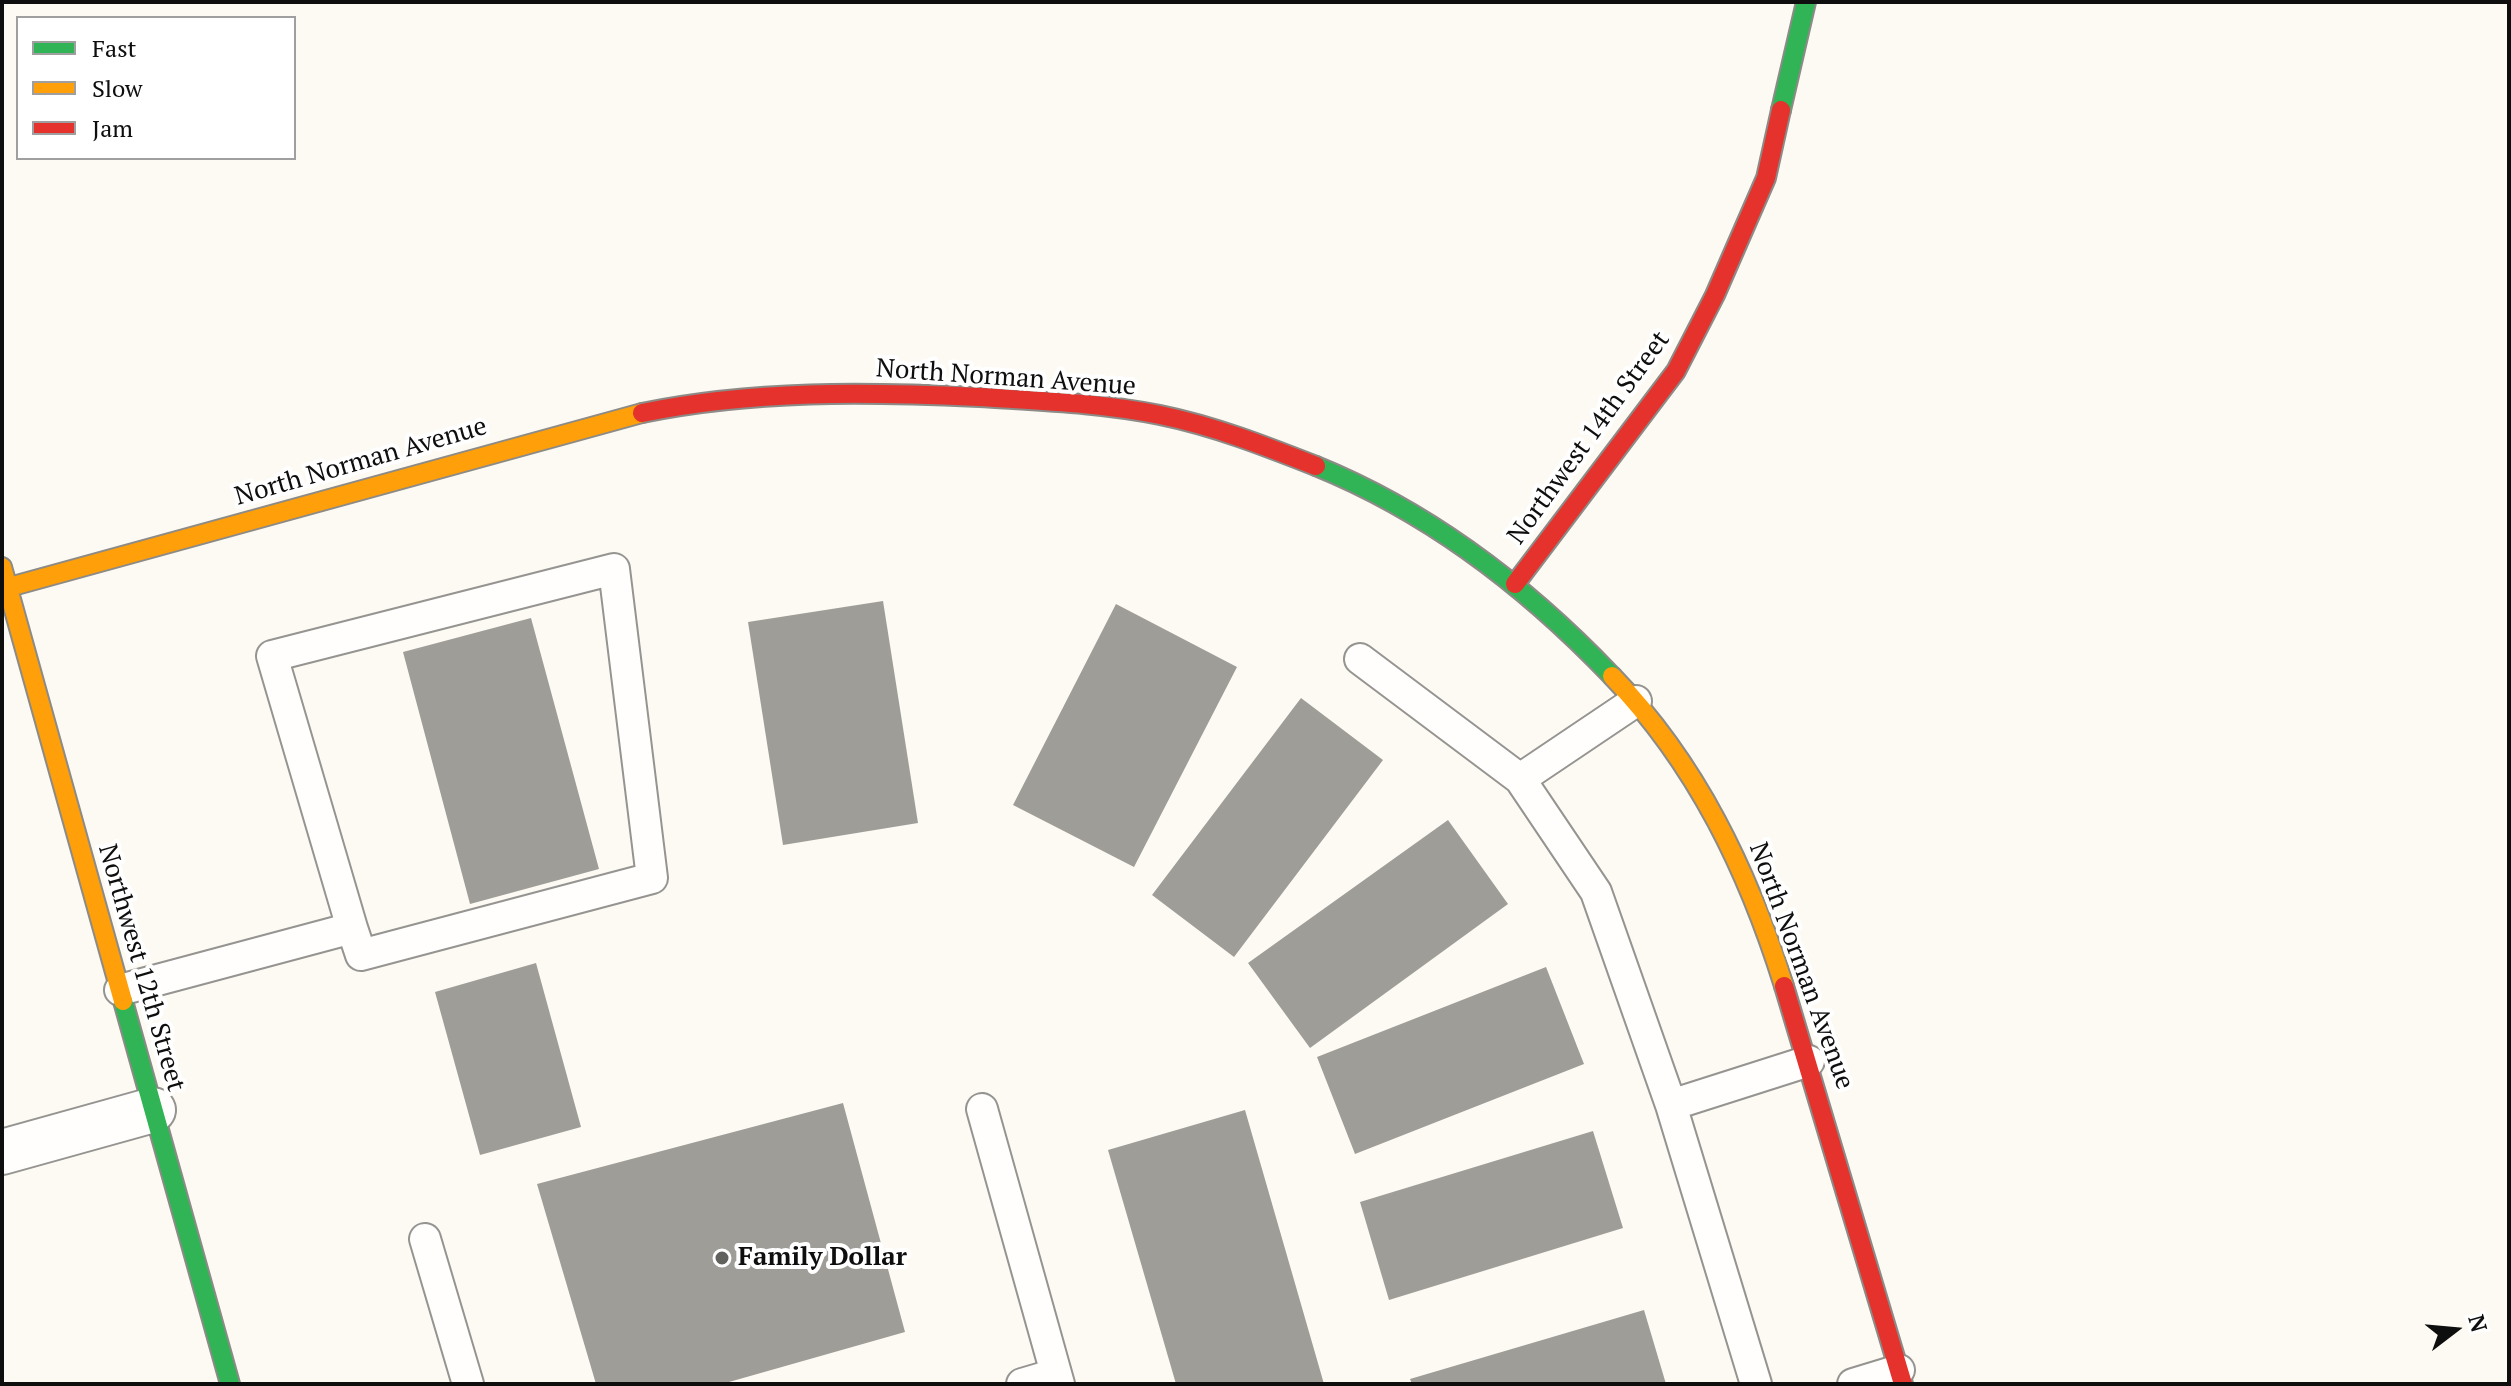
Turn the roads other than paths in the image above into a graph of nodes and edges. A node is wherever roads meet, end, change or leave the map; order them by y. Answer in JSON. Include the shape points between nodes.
{"nodes":[{"id":1,"x":1806,"y":2,"type":"edge"},
{"id":2,"x":2,"y":567,"type":"edge"},
{"id":3,"x":1515,"y":584,"type":"junction"},
{"id":4,"x":5,"y":588,"type":"edge"},
{"id":5,"x":1360,"y":659,"type":"dead end"},
{"id":6,"x":1636,"y":701,"type":"junction"},
{"id":7,"x":1520,"y":779,"type":"junction"},
{"id":8,"x":352,"y":928,"type":"junction"},
{"id":9,"x":120,"y":990,"type":"junction"},
{"id":10,"x":1809,"y":1061,"type":"junction"},
{"id":11,"x":1671,"y":1105,"type":"junction"},
{"id":12,"x":982,"y":1109,"type":"dead end"},
{"id":13,"x":153,"y":1110,"type":"junction"},
{"id":14,"x":2,"y":1152,"type":"edge"},
{"id":15,"x":425,"y":1239,"type":"dead end"},
{"id":16,"x":1901,"y":1377,"type":"edge"},
{"id":17,"x":1058,"y":1379,"type":"edge"},
{"id":18,"x":230,"y":1384,"type":"edge"},
{"id":19,"x":468,"y":1384,"type":"edge"},
{"id":20,"x":1022,"y":1384,"type":"edge"},
{"id":21,"x":1756,"y":1384,"type":"edge"},
{"id":22,"x":1853,"y":1384,"type":"edge"}],
"edges":[{"from":1,"to":3,"type":"street","name":"Northwest 14th Street","via":[[1766,178],[1715,295],[1676,371]]},
{"from":2,"to":4,"type":"street","name":"Northwest 12th Street"},
{"from":3,"to":4,"type":"street","name":"North Norman Avenue","via":[[1449,535],[1338,475],[1248,440],[1160,415],[1043,401],[807,393],[705,401],[590,425]]},
{"from":3,"to":6,"type":"street","name":"North Norman Avenue","via":[[1618,676]]},
{"from":4,"to":9,"type":"street","name":"Northwest 12th Street"},
{"from":5,"to":7,"type":"lane"},
{"from":6,"to":7,"type":"lane"},
{"from":6,"to":10,"type":"street","name":"North Norman Avenue","via":[[1686,766],[1735,852]]},
{"from":7,"to":11,"type":"lane","via":[[1596,892]]},
{"from":8,"to":8,"type":"lane","via":[[272,656],[614,569],[652,878],[361,955]]},
{"from":8,"to":9,"type":"lane"},
{"from":9,"to":13,"type":"street","name":"Northwest 12th Street"},
{"from":10,"to":11,"type":"lane"},
{"from":10,"to":16,"type":"street","name":"North Norman Avenue"},
{"from":11,"to":21,"type":"lane"},
{"from":12,"to":17,"type":"lane"},
{"from":13,"to":14,"type":"street"},
{"from":13,"to":18,"type":"street","name":"Northwest 12th Street"},
{"from":15,"to":19,"type":"lane"},
{"from":16,"to":22,"type":"lane"},
{"from":17,"to":20,"type":"lane"}]}
